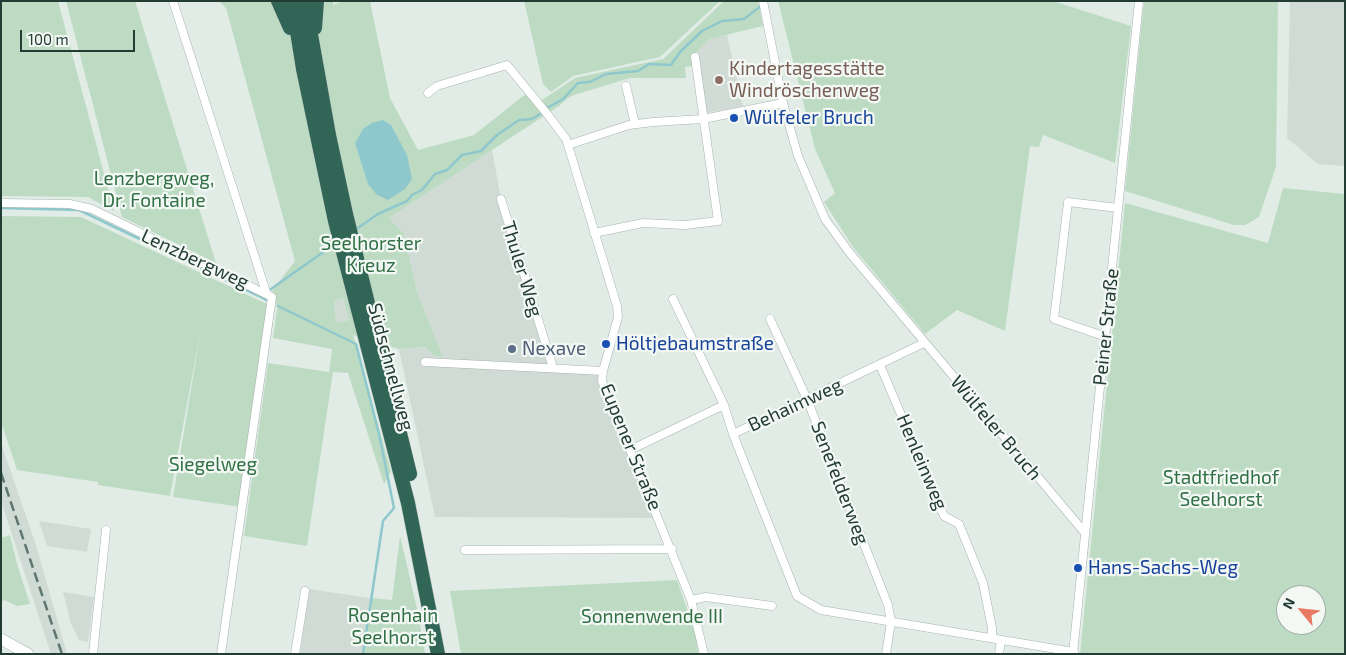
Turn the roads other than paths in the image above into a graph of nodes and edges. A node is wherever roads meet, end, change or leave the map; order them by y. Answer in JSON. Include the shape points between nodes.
{"nodes":[{"id":1,"x":173,"y":1,"type":"edge"},
{"id":2,"x":278,"y":1,"type":"edge"},
{"id":3,"x":292,"y":1,"type":"edge"},
{"id":4,"x":305,"y":1,"type":"edge"},
{"id":5,"x":317,"y":1,"type":"edge"},
{"id":6,"x":1139,"y":1,"type":"edge"},
{"id":7,"x":764,"y":4,"type":"edge"},
{"id":8,"x":314,"y":56,"type":"junction"},
{"id":9,"x":695,"y":57,"type":"dead end"},
{"id":10,"x":303,"y":69,"type":"junction"},
{"id":11,"x":626,"y":86,"type":"dead end"},
{"id":12,"x":428,"y":93,"type":"dead end"},
{"id":13,"x":783,"y":104,"type":"junction"},
{"id":14,"x":703,"y":119,"type":"junction"},
{"id":15,"x":635,"y":124,"type":"junction"},
{"id":16,"x":568,"y":146,"type":"junction"},
{"id":17,"x":501,"y":199,"type":"dead end"},
{"id":18,"x":1,"y":203,"type":"edge"},
{"id":19,"x":1118,"y":208,"type":"junction"},
{"id":20,"x":340,"y":218,"type":"junction"},
{"id":21,"x":594,"y":233,"type":"junction"},
{"id":22,"x":269,"y":295,"type":"junction"},
{"id":23,"x":673,"y":299,"type":"dead end"},
{"id":24,"x":365,"y":319,"type":"junction"},
{"id":25,"x":770,"y":319,"type":"dead end"},
{"id":26,"x":1106,"y":337,"type":"junction"},
{"id":27,"x":924,"y":342,"type":"junction"},
{"id":28,"x":425,"y":362,"type":"dead end"},
{"id":29,"x":880,"y":365,"type":"junction"},
{"id":30,"x":553,"y":368,"type":"junction"},
{"id":31,"x":603,"y":371,"type":"junction"},
{"id":32,"x":807,"y":399,"type":"junction"},
{"id":33,"x":724,"y":405,"type":"junction"},
{"id":34,"x":733,"y":434,"type":"junction"},
{"id":35,"x":630,"y":450,"type":"junction"},
{"id":36,"x":106,"y":530,"type":"dead end"},
{"id":37,"x":1085,"y":533,"type":"junction"},
{"id":38,"x":672,"y":549,"type":"junction"},
{"id":39,"x":465,"y":550,"type":"dead end"},
{"id":40,"x":304,"y":590,"type":"dead end"},
{"id":41,"x":691,"y":600,"type":"junction"},
{"id":42,"x":772,"y":606,"type":"dead end"},
{"id":43,"x":891,"y":622,"type":"junction"},
{"id":44,"x":992,"y":638,"type":"junction"},
{"id":45,"x":1001,"y":640,"type":"junction"},
{"id":46,"x":2,"y":642,"type":"edge"},
{"id":47,"x":1074,"y":653,"type":"edge"},
{"id":48,"x":28,"y":654,"type":"edge"},
{"id":49,"x":93,"y":654,"type":"edge"},
{"id":50,"x":221,"y":654,"type":"edge"},
{"id":51,"x":295,"y":654,"type":"edge"},
{"id":52,"x":438,"y":654,"type":"edge"},
{"id":53,"x":446,"y":654,"type":"edge"},
{"id":54,"x":704,"y":654,"type":"edge"},
{"id":55,"x":886,"y":654,"type":"edge"},
{"id":56,"x":999,"y":654,"type":"edge"}],
"edges":[{"from":1,"to":22,"type":"street"},
{"from":2,"to":10,"type":"highway"},
{"from":3,"to":10,"type":"highway","name":"Südschnellweg"},
{"from":4,"to":8,"type":"highway","name":"Südschnellweg"},
{"from":5,"to":8,"type":"highway"},
{"from":6,"to":19,"type":"street","name":"Peiner Straße"},
{"from":7,"to":13,"type":"street","name":"Wülfeler Bruch"},
{"from":8,"to":20,"type":"highway","name":"Südschnellweg"},
{"from":9,"to":14,"type":"street"},
{"from":10,"to":20,"type":"highway","name":"Südschnellweg"},
{"from":11,"to":15,"type":"street"},
{"from":12,"to":16,"type":"street","via":[[436,86],[508,65]]},
{"from":13,"to":14,"type":"street"},
{"from":13,"to":27,"type":"street","name":"Wülfeler Bruch","via":[[804,171],[825,218]]},
{"from":14,"to":15,"type":"street"},
{"from":14,"to":21,"type":"street","via":[[718,220],[685,225],[643,223]]},
{"from":15,"to":16,"type":"street"},
{"from":16,"to":21,"type":"street"},
{"from":17,"to":30,"type":"street","name":"Thuler Weg"},
{"from":18,"to":22,"type":"street","name":"Lenzbergweg","via":[[70,204],[92,209]]},
{"from":19,"to":26,"type":"street","name":"Peiner Straße"},
{"from":19,"to":26,"type":"street","via":[[1068,202],[1054,319]]},
{"from":20,"to":24,"type":"highway","name":"Südschnellweg"},
{"from":21,"to":31,"type":"street","via":[[618,317]]},
{"from":22,"to":50,"type":"street"},
{"from":23,"to":33,"type":"street"},
{"from":24,"to":52,"type":"highway","name":"Südschnellweg","via":[[408,503]]},
{"from":24,"to":53,"type":"highway","name":"Südschnellweg","via":[[416,501]]},
{"from":25,"to":32,"type":"street","name":"Senefelderweg"},
{"from":26,"to":37,"type":"street","name":"Peiner Straße"},
{"from":27,"to":29,"type":"street","name":"Behaimweg"},
{"from":27,"to":37,"type":"street","name":"Wülfeler Bruch"},
{"from":28,"to":30,"type":"street","name":"Eupener Straße"},
{"from":29,"to":32,"type":"street","name":"Behaimweg"},
{"from":29,"to":44,"type":"street","name":"Henleinweg","via":[[944,516],[958,524],[983,583]]},
{"from":30,"to":31,"type":"street","name":"Eupener Straße"},
{"from":31,"to":35,"type":"street","name":"Eupener Straße","via":[[605,393]]},
{"from":32,"to":34,"type":"street","name":"Behaimweg"},
{"from":32,"to":43,"type":"street","name":"Senefelderweg","via":[[888,605]]},
{"from":33,"to":34,"type":"street","name":"Behaimweg"},
{"from":33,"to":35,"type":"street","name":"Behaimweg"},
{"from":34,"to":43,"type":"street","via":[[797,596],[821,610]]},
{"from":35,"to":38,"type":"street","name":"Eupener Straße"},
{"from":36,"to":49,"type":"street"},
{"from":37,"to":47,"type":"street","name":"Peiner Straße"},
{"from":38,"to":39,"type":"street"},
{"from":38,"to":41,"type":"street","name":"Eupener Straße"},
{"from":40,"to":51,"type":"street"},
{"from":41,"to":42,"type":"street","via":[[706,597]]},
{"from":41,"to":54,"type":"street","name":"Eupener Straße"},
{"from":43,"to":44,"type":"street"},
{"from":43,"to":55,"type":"street"},
{"from":44,"to":45,"type":"street"},
{"from":45,"to":47,"type":"street"},
{"from":45,"to":56,"type":"street"},
{"from":46,"to":48,"type":"street"}]}
